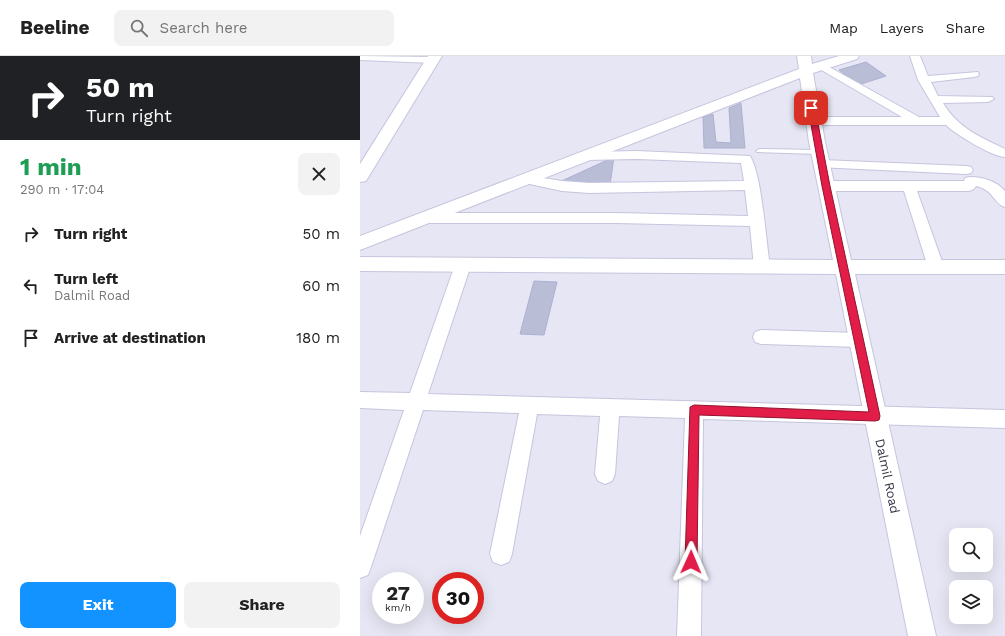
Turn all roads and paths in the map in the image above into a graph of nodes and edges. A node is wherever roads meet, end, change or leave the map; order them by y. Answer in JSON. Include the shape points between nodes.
{"nodes":[{"id":1,"x":852,"y":56,"type":"edge"},
{"id":2,"x":915,"y":56,"type":"edge"},
{"id":3,"x":360,"y":57,"type":"edge"},
{"id":4,"x":434,"y":58,"type":"edge"},
{"id":5,"x":810,"y":64,"type":"edge"},
{"id":6,"x":974,"y":74,"type":"dead end"},
{"id":7,"x":924,"y":80,"type":"junction"},
{"id":8,"x":988,"y":99,"type":"dead end"},
{"id":9,"x":936,"y":100,"type":"junction"},
{"id":10,"x":814,"y":121,"type":"junction"},
{"id":11,"x":917,"y":121,"type":"junction"},
{"id":12,"x":949,"y":121,"type":"junction"},
{"id":13,"x":759,"y":151,"type":"dead end"},
{"id":14,"x":1003,"y":153,"type":"dead end"},
{"id":15,"x":585,"y":156,"type":"junction"},
{"id":16,"x":820,"y":158,"type":"junction"},
{"id":17,"x":360,"y":177,"type":"edge"},
{"id":18,"x":525,"y":179,"type":"junction"},
{"id":19,"x":968,"y":179,"type":"junction"},
{"id":20,"x":752,"y":185,"type":"junction"},
{"id":21,"x":826,"y":186,"type":"junction"},
{"id":22,"x":909,"y":186,"type":"junction"},
{"id":23,"x":1005,"y":202,"type":"edge"},
{"id":24,"x":425,"y":218,"type":"junction"},
{"id":25,"x":756,"y":221,"type":"junction"},
{"id":26,"x":360,"y":243,"type":"edge"},
{"id":27,"x":360,"y":264,"type":"edge"},
{"id":28,"x":463,"y":265,"type":"junction"},
{"id":29,"x":762,"y":267,"type":"junction"},
{"id":30,"x":843,"y":267,"type":"junction"},
{"id":31,"x":936,"y":267,"type":"junction"},
{"id":32,"x":1005,"y":267,"type":"edge"},
{"id":33,"x":761,"y":337,"type":"dead end"},
{"id":34,"x":859,"y":340,"type":"junction"},
{"id":35,"x":360,"y":400,"type":"edge"},
{"id":36,"x":417,"y":400,"type":"junction"},
{"id":37,"x":530,"y":404,"type":"junction"},
{"id":38,"x":610,"y":407,"type":"junction"},
{"id":39,"x":694,"y":410,"type":"junction"},
{"id":40,"x":875,"y":416,"type":"junction"},
{"id":41,"x":1005,"y":419,"type":"edge"},
{"id":42,"x":605,"y":474,"type":"dead end"},
{"id":43,"x":501,"y":554,"type":"dead end"},
{"id":44,"x":360,"y":567,"type":"edge"},
{"id":45,"x":689,"y":636,"type":"edge"},
{"id":46,"x":922,"y":636,"type":"edge"}],
"edges":[{"from":1,"to":5,"type":"street"},
{"from":2,"to":7,"type":"street"},
{"from":3,"to":4,"type":"street"},
{"from":4,"to":17,"type":"street"},
{"from":5,"to":10,"type":"street","name":"Dalmil Road"},
{"from":5,"to":11,"type":"street"},
{"from":5,"to":15,"type":"street"},
{"from":6,"to":7,"type":"street"},
{"from":7,"to":9,"type":"street"},
{"from":8,"to":9,"type":"street"},
{"from":9,"to":12,"type":"street"},
{"from":10,"to":11,"type":"street"},
{"from":10,"to":16,"type":"street","name":"Dalmil Road"},
{"from":11,"to":12,"type":"street"},
{"from":12,"to":14,"type":"street","via":[[962,133]]},
{"from":13,"to":16,"type":"lane"},
{"from":15,"to":18,"type":"street"},
{"from":15,"to":20,"type":"street","via":[[741,158],[745,159],[749,166]]},
{"from":16,"to":19,"type":"street"},
{"from":16,"to":21,"type":"street","name":"Dalmil Road"},
{"from":18,"to":20,"type":"street","via":[[589,188]]},
{"from":18,"to":24,"type":"street"},
{"from":19,"to":22,"type":"street"},
{"from":19,"to":23,"type":"street","via":[[996,188]]},
{"from":20,"to":25,"type":"street"},
{"from":21,"to":22,"type":"street"},
{"from":21,"to":30,"type":"street","name":"Dalmil Road"},
{"from":22,"to":31,"type":"street"},
{"from":24,"to":25,"type":"street"},
{"from":24,"to":26,"type":"street"},
{"from":25,"to":29,"type":"street"},
{"from":27,"to":28,"type":"street"},
{"from":28,"to":29,"type":"street"},
{"from":28,"to":36,"type":"street"},
{"from":29,"to":30,"type":"street"},
{"from":30,"to":31,"type":"street"},
{"from":30,"to":34,"type":"street","name":"Dalmil Road"},
{"from":31,"to":32,"type":"street"},
{"from":33,"to":34,"type":"street"},
{"from":34,"to":40,"type":"street","name":"Dalmil Road"},
{"from":35,"to":36,"type":"street"},
{"from":36,"to":37,"type":"street"},
{"from":36,"to":44,"type":"street"},
{"from":37,"to":38,"type":"street"},
{"from":37,"to":43,"type":"street"},
{"from":38,"to":39,"type":"street"},
{"from":38,"to":42,"type":"street"},
{"from":39,"to":40,"type":"street"},
{"from":39,"to":45,"type":"street"},
{"from":40,"to":41,"type":"street"},
{"from":40,"to":46,"type":"street","name":"Dalmil Road"}]}
